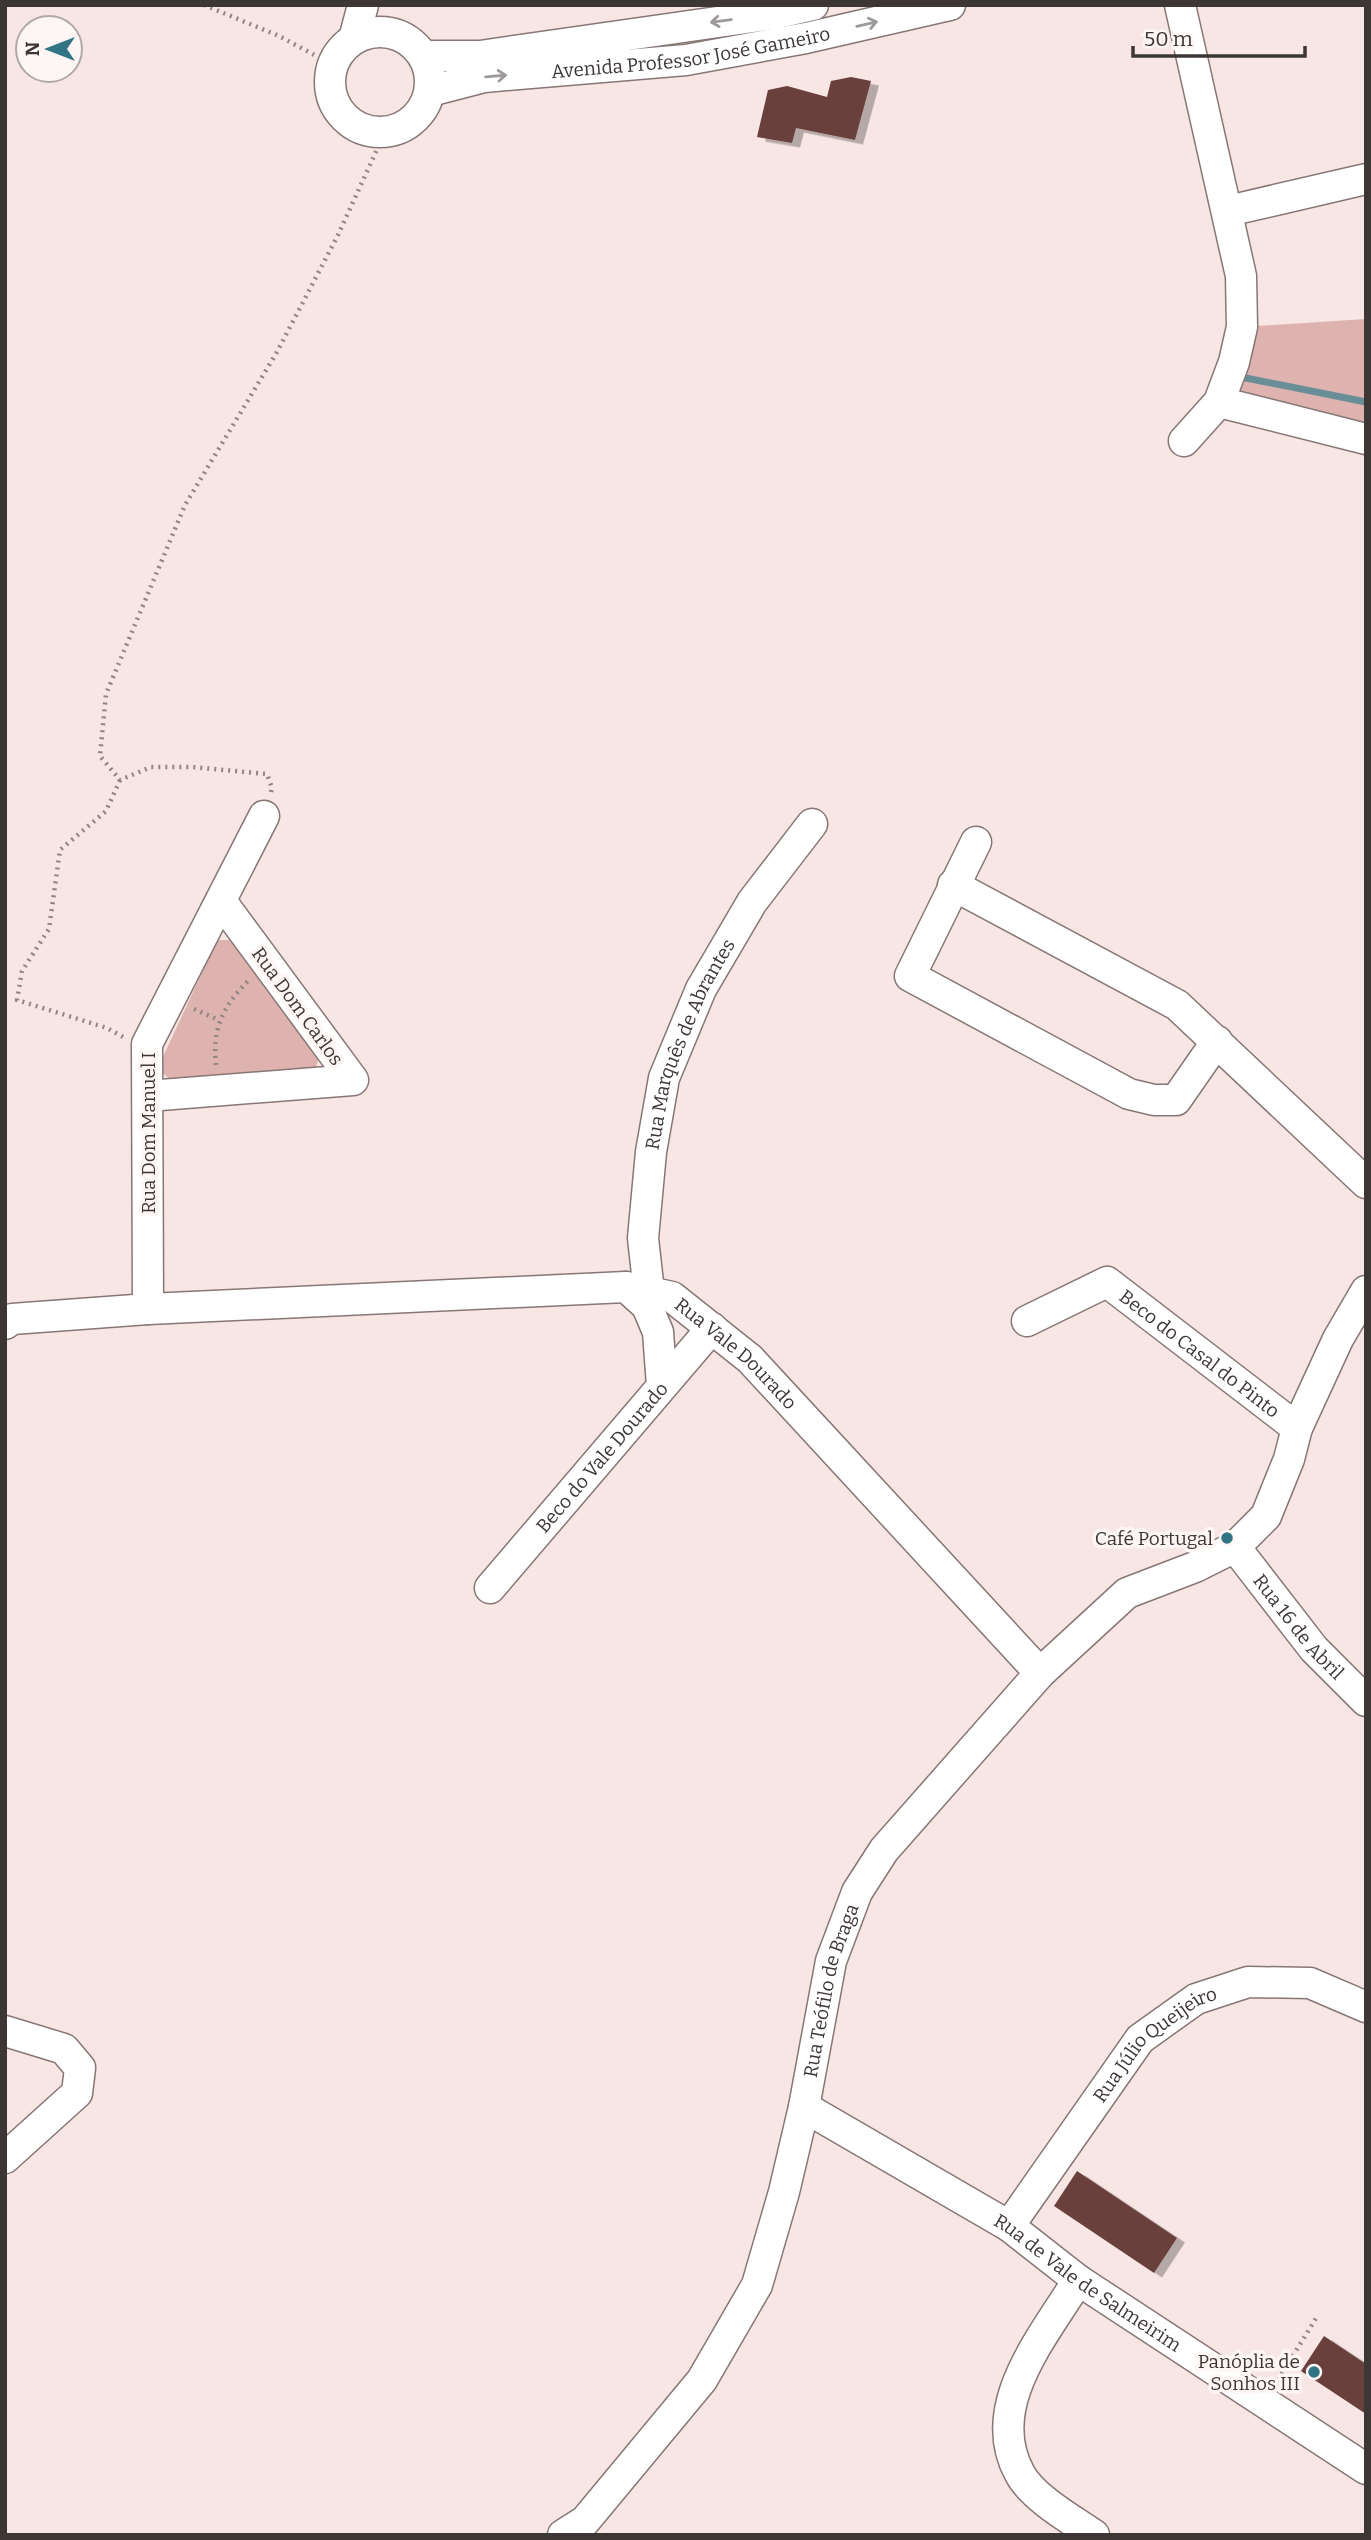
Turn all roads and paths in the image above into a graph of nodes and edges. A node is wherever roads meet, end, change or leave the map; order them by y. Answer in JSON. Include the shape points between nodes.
{"nodes":[{"id":1,"x":204,"y":5,"type":"edge"},
{"id":2,"x":363,"y":5,"type":"edge"},
{"id":3,"x":380,"y":5,"type":"edge"},
{"id":4,"x":813,"y":5,"type":"edge"},
{"id":5,"x":950,"y":5,"type":"edge"},
{"id":6,"x":1180,"y":5,"type":"edge"},
{"id":7,"x":394,"y":34,"type":"junction"},
{"id":8,"x":355,"y":39,"type":"junction"},
{"id":9,"x":423,"y":55,"type":"junction"},
{"id":10,"x":333,"y":65,"type":"junction"},
{"id":11,"x":430,"y":91,"type":"junction"},
{"id":12,"x":385,"y":132,"type":"junction"},
{"id":13,"x":1366,"y":179,"type":"edge"},
{"id":14,"x":1228,"y":211,"type":"junction"},
{"id":15,"x":1219,"y":401,"type":"junction"},
{"id":16,"x":1366,"y":439,"type":"edge"},
{"id":17,"x":1184,"y":441,"type":"dead end"},
{"id":18,"x":120,"y":780,"type":"junction"},
{"id":19,"x":264,"y":816,"type":"joint"},
{"id":20,"x":812,"y":824,"type":"dead end"},
{"id":21,"x":976,"y":842,"type":"dead end"},
{"id":22,"x":953,"y":886,"type":"junction"},
{"id":23,"x":221,"y":901,"type":"junction"},
{"id":24,"x":251,"y":978,"type":"dead end"},
{"id":25,"x":187,"y":1006,"type":"dead end"},
{"id":26,"x":219,"y":1020,"type":"junction"},
{"id":27,"x":1217,"y":1041,"type":"junction"},
{"id":28,"x":147,"y":1050,"type":"junction"},
{"id":29,"x":216,"y":1067,"type":"dead end"},
{"id":30,"x":148,"y":1096,"type":"junction"},
{"id":31,"x":1366,"y":1183,"type":"edge"},
{"id":32,"x":637,"y":1290,"type":"junction"},
{"id":33,"x":1366,"y":1291,"type":"edge"},
{"id":34,"x":148,"y":1309,"type":"junction"},
{"id":35,"x":1027,"y":1321,"type":"dead end"},
{"id":36,"x":5,"y":1324,"type":"edge"},
{"id":37,"x":712,"y":1328,"type":"junction"},
{"id":38,"x":662,"y":1386,"type":"junction"},
{"id":39,"x":1297,"y":1428,"type":"junction"},
{"id":40,"x":1235,"y":1547,"type":"junction"},
{"id":41,"x":490,"y":1588,"type":"dead end"},
{"id":42,"x":1040,"y":1673,"type":"junction"},
{"id":43,"x":1366,"y":1701,"type":"edge"},
{"id":44,"x":1366,"y":2007,"type":"edge"},
{"id":45,"x":5,"y":2031,"type":"edge"},
{"id":46,"x":804,"y":2106,"type":"junction"},
{"id":47,"x":5,"y":2158,"type":"edge"},
{"id":48,"x":1009,"y":2227,"type":"junction"},
{"id":49,"x":1079,"y":2280,"type":"junction"},
{"id":50,"x":1318,"y":2315,"type":"dead end"},
{"id":51,"x":1265,"y":2400,"type":"junction"},
{"id":52,"x":1366,"y":2469,"type":"edge"},
{"id":53,"x":563,"y":2535,"type":"edge"},
{"id":54,"x":1094,"y":2535,"type":"edge"}],
"edges":[{"from":1,"to":10,"type":"path","via":[[279,36]]},
{"from":2,"to":8,"type":"street"},
{"from":3,"to":7,"type":"street"},
{"from":4,"to":9,"type":"street","name":"Avenida Professor José Gameiro","one_way":true,"via":[[480,56]]},
{"from":11,"to":5,"type":"street","name":"Avenida Professor José Gameiro","one_way":true,"via":[[484,77],[686,60]]},
{"from":6,"to":14,"type":"street"},
{"from":7,"to":8,"type":"street","via":[[381,32]]},
{"from":7,"to":9,"type":"street"},
{"from":8,"to":10,"type":"street"},
{"from":9,"to":11,"type":"street"},
{"from":10,"to":12,"type":"street","via":[[330,80],[338,109],[360,128]]},
{"from":11,"to":12,"type":"street","via":[[416,118]]},
{"from":12,"to":18,"type":"path","via":[[277,352],[185,505],[106,694],[100,756]]},
{"from":13,"to":14,"type":"street"},
{"from":14,"to":15,"type":"street","via":[[1241,276],[1242,327]]},
{"from":15,"to":16,"type":"street"},
{"from":15,"to":17,"type":"street"},
{"from":18,"to":19,"type":"path","via":[[151,767],[267,774],[272,788]]},
{"from":18,"to":28,"type":"path","via":[[106,811],[60,850],[48,929],[22,971],[17,1000],[107,1028]]},
{"from":19,"to":23,"type":"street","name":"Rua Dom Manuel I"},
{"from":20,"to":32,"type":"street","name":"Rua Marquês de Abrantes","via":[[752,902],[701,989],[664,1078],[651,1152]]},
{"from":21,"to":22,"type":"street"},
{"from":22,"to":27,"type":"street","via":[[1177,1005]]},
{"from":22,"to":27,"type":"street","via":[[910,976],[1129,1094],[1154,1100],[1176,1100]]},
{"from":23,"to":28,"type":"street","name":"Rua Dom Manuel I"},
{"from":23,"to":30,"type":"street","name":"Rua Dom Carlos","via":[[353,1080]]},
{"from":24,"to":26,"type":"path"},
{"from":25,"to":26,"type":"path"},
{"from":26,"to":29,"type":"path"},
{"from":27,"to":31,"type":"street"},
{"from":28,"to":30,"type":"street","name":"Rua Dom Manuel I"},
{"from":30,"to":34,"type":"street","name":"Rua Dom Manuel I"},
{"from":32,"to":34,"type":"street","name":"Rua Vale Dourado"},
{"from":32,"to":37,"type":"street","name":"Rua Vale Dourado","via":[[672,1297]]},
{"from":32,"to":38,"type":"street","via":[[658,1332]]},
{"from":33,"to":39,"type":"street","name":"Rua Teófilo de Braga"},
{"from":34,"to":36,"type":"street","name":"Rua Vale Dourado"},
{"from":35,"to":39,"type":"street","name":"Beco do Casal do Pinto","via":[[1107,1282]]},
{"from":37,"to":38,"type":"street","name":"Beco do Vale Dourado"},
{"from":37,"to":42,"type":"street","name":"Rua Vale Dourado","via":[[750,1359]]},
{"from":38,"to":41,"type":"street","name":"Beco do Vale Dourado"},
{"from":39,"to":40,"type":"street","name":"Rua Teófilo de Braga","via":[[1266,1516]]},
{"from":40,"to":42,"type":"street","name":"Rua Teófilo de Braga","via":[[1127,1593]]},
{"from":40,"to":43,"type":"street","name":"Rua 16 de Abril","via":[[1314,1650]]},
{"from":42,"to":46,"type":"street","name":"Rua Teófilo de Braga","via":[[884,1850],[856,1892],[831,1961]]},
{"from":44,"to":48,"type":"street","name":"Rua Júlio Queijeiro","via":[[1310,1983],[1248,1982],[1196,1999],[1140,2039]]},
{"from":45,"to":47,"type":"street","via":[[64,2049],[80,2068],[77,2093]]},
{"from":46,"to":48,"type":"street","name":"Rua de Vale de Salmeirim"},
{"from":46,"to":53,"type":"street","name":"Rua Teófilo de Braga","via":[[757,2285],[702,2379],[585,2521]]},
{"from":48,"to":49,"type":"street","name":"Rua de Vale de Salmeirim"},
{"from":49,"to":51,"type":"street","name":"Rua de Vale de Salmeirim"},
{"from":49,"to":54,"type":"street","via":[[1021,2373],[1008,2422],[1020,2475]]},
{"from":50,"to":51,"type":"path"},
{"from":51,"to":52,"type":"street","name":"Rua de Vale de Salmeirim"}]}
